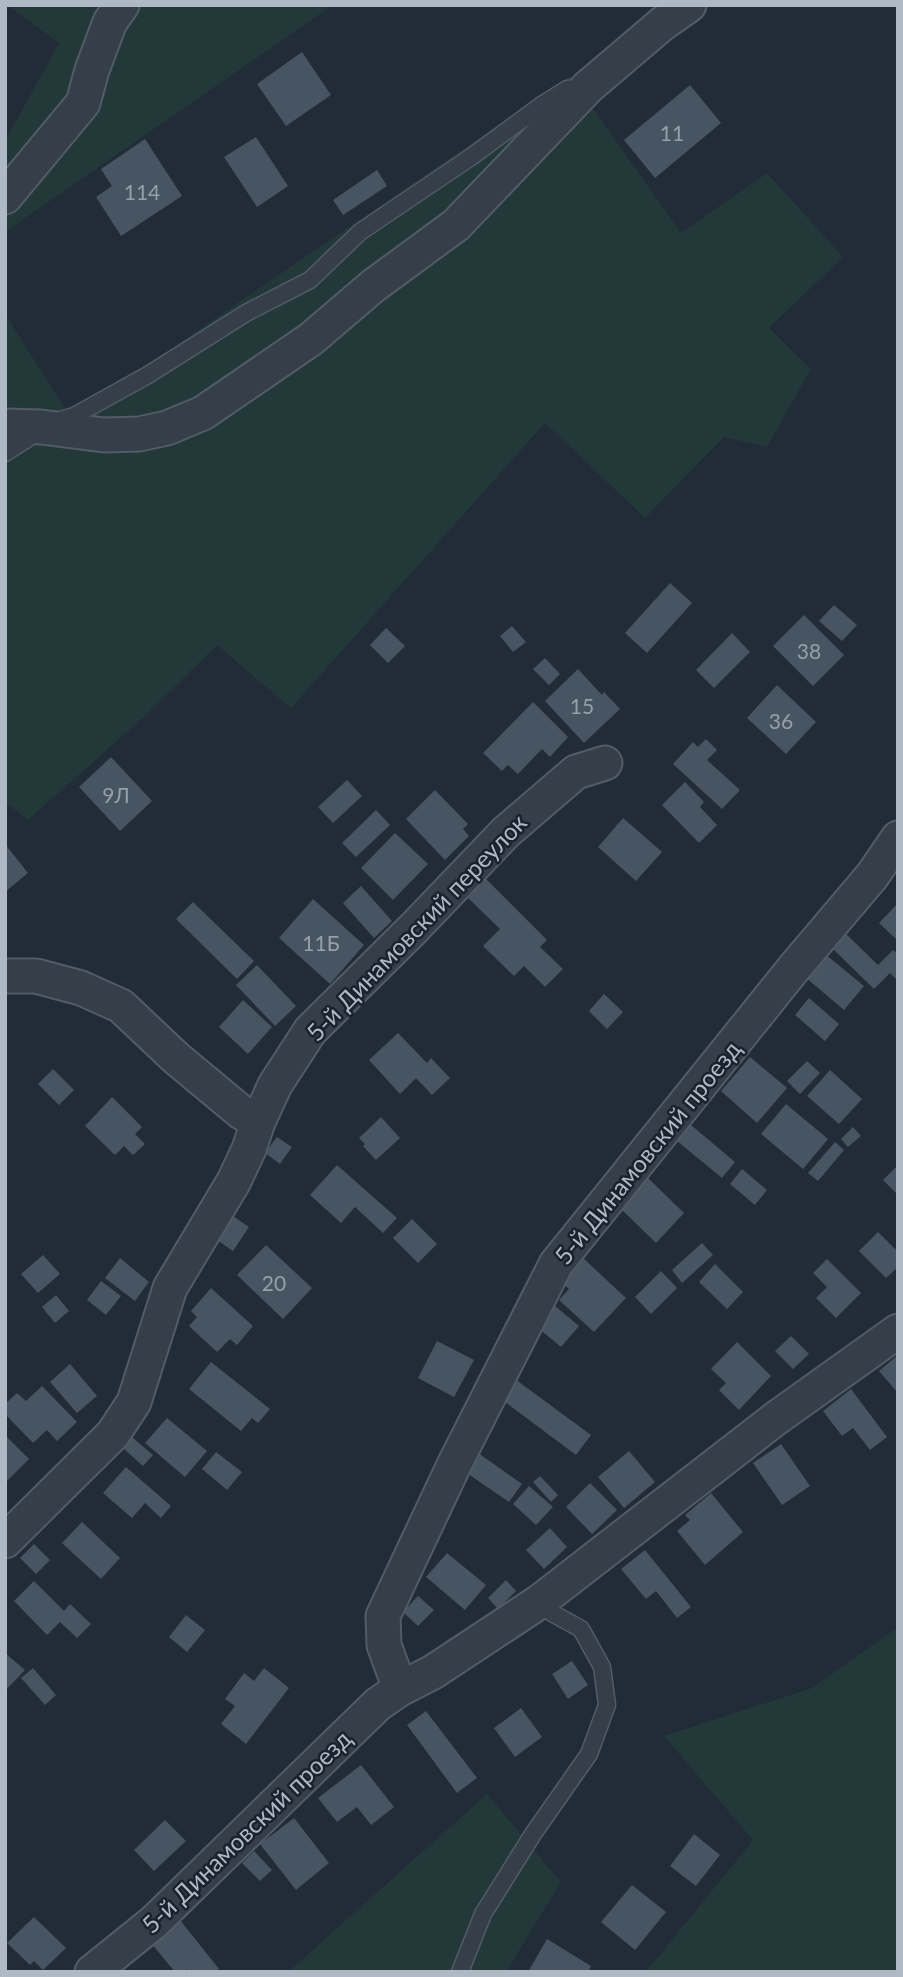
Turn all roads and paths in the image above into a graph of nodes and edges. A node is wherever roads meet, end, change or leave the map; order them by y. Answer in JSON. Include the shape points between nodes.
{"nodes":[{"id":1,"x":121,"y":5,"type":"edge"},
{"id":2,"x":689,"y":5,"type":"edge"},
{"id":3,"x":588,"y":87,"type":"junction"},
{"id":4,"x":5,"y":197,"type":"edge"},
{"id":5,"x":5,"y":426,"type":"edge"},
{"id":6,"x":41,"y":426,"type":"junction"},
{"id":7,"x":5,"y":453,"type":"edge"},
{"id":8,"x":605,"y":763,"type":"dead end"},
{"id":9,"x":898,"y":838,"type":"edge"},
{"id":10,"x":5,"y":976,"type":"edge"},
{"id":11,"x":258,"y":1122,"type":"junction"},
{"id":12,"x":898,"y":1331,"type":"edge"},
{"id":13,"x":5,"y":1541,"type":"edge"},
{"id":14,"x":539,"y":1602,"type":"junction"},
{"id":15,"x":400,"y":1689,"type":"junction"},
{"id":16,"x":92,"y":1972,"type":"edge"},
{"id":17,"x":460,"y":1972,"type":"edge"}],
"edges":[{"from":1,"to":4,"type":"street","via":[[110,22],[83,103]]},
{"from":2,"to":3,"type":"street"},
{"from":3,"to":6,"type":"lane","via":[[567,89],[543,104],[360,232],[310,281],[246,313],[74,416]]},
{"from":3,"to":6,"type":"street","via":[[456,225],[311,339],[203,413],[139,434],[104,435]]},
{"from":5,"to":6,"type":"street"},
{"from":6,"to":7,"type":"lane"},
{"from":8,"to":11,"type":"street","name":"5-й Динамовский переулок","via":[[576,772],[506,832],[310,1031],[275,1085]]},
{"from":9,"to":15,"type":"street","name":"5-й Динамовский проезд","via":[[872,876],[556,1264],[383,1616],[384,1645]]},
{"from":10,"to":11,"type":"street","via":[[36,976],[121,1006],[176,1058]]},
{"from":11,"to":13,"type":"street","name":"5-й Динамовский переулок","via":[[234,1181],[170,1287],[134,1402],[113,1434]]},
{"from":12,"to":14,"type":"street","name":"5-й Динамовский проезд","via":[[775,1419]]},
{"from":14,"to":15,"type":"street","name":"5-й Динамовский проезд"},
{"from":14,"to":17,"type":"lane","via":[[582,1629],[602,1667],[607,1705],[589,1754],[483,1914]]},
{"from":15,"to":16,"type":"street","name":"5-й Динамовский проезд","via":[[379,1704],[154,1922]]}]}
